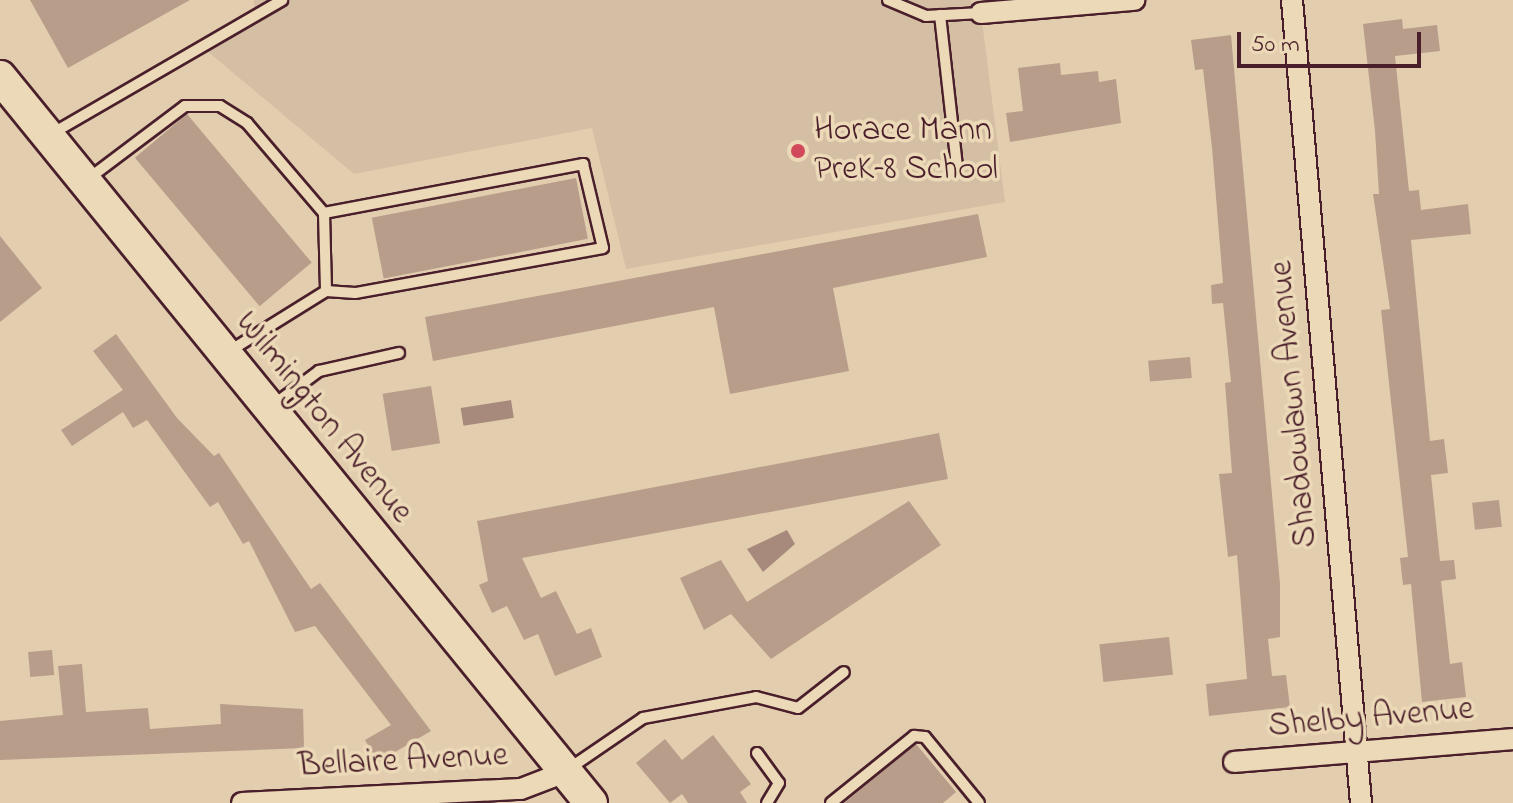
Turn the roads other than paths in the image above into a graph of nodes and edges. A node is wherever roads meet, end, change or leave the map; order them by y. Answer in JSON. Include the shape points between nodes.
{"nodes":[{"id":1,"x":282,"y":0,"type":"edge"},
{"id":2,"x":888,"y":0,"type":"edge"},
{"id":3,"x":1134,"y":0,"type":"edge"},
{"id":4,"x":1292,"y":0,"type":"edge"},
{"id":5,"x":981,"y":13,"type":"joint"},
{"id":6,"x":940,"y":15,"type":"junction"},
{"id":7,"x":0,"y":77,"type":"edge"},
{"id":8,"x":47,"y":136,"type":"junction"},
{"id":9,"x":957,"y":166,"type":"dead end"},
{"id":10,"x":84,"y":182,"type":"junction"},
{"id":11,"x":324,"y":213,"type":"junction"},
{"id":12,"x":326,"y":291,"type":"junction"},
{"id":13,"x":399,"y":353,"type":"dead end"},
{"id":14,"x":223,"y":355,"type":"junction"},
{"id":15,"x":268,"y":410,"type":"junction"},
{"id":16,"x":844,"y":672,"type":"dead end"},
{"id":17,"x":1513,"y":739,"type":"edge"},
{"id":18,"x":1356,"y":752,"type":"junction"},
{"id":19,"x":757,"y":753,"type":"dead end"},
{"id":20,"x":1234,"y":762,"type":"dead end"},
{"id":21,"x":565,"y":772,"type":"junction"},
{"id":22,"x":459,"y":799,"type":"edge"},
{"id":23,"x":385,"y":800,"type":"edge"},
{"id":24,"x":242,"y":803,"type":"edge"},
{"id":25,"x":591,"y":803,"type":"edge"},
{"id":26,"x":767,"y":803,"type":"edge"},
{"id":27,"x":831,"y":803,"type":"edge"},
{"id":28,"x":979,"y":803,"type":"edge"},
{"id":29,"x":1361,"y":803,"type":"edge"}],
"edges":[{"from":1,"to":8,"type":"lane"},
{"from":2,"to":6,"type":"lane"},
{"from":3,"to":5,"type":"street"},
{"from":4,"to":18,"type":"street","name":"Shadowlawn Avenue"},
{"from":5,"to":6,"type":"lane"},
{"from":6,"to":9,"type":"lane"},
{"from":7,"to":8,"type":"main road","name":"Wilmington Avenue"},
{"from":8,"to":10,"type":"main road","name":"Wilmington Avenue"},
{"from":10,"to":11,"type":"lane","via":[[185,106],[220,106],[247,123]]},
{"from":10,"to":14,"type":"main road","name":"Wilmington Avenue"},
{"from":11,"to":12,"type":"lane"},
{"from":11,"to":12,"type":"lane","via":[[583,164],[603,248],[355,293]]},
{"from":12,"to":14,"type":"lane"},
{"from":13,"to":15,"type":"lane","via":[[319,371]]},
{"from":14,"to":15,"type":"main road","name":"Wilmington Avenue"},
{"from":15,"to":21,"type":"main road","name":"Wilmington Avenue"},
{"from":16,"to":21,"type":"lane","via":[[798,708],[756,697],[643,718]]},
{"from":17,"to":18,"type":"street","name":"Shelby Avenue"},
{"from":18,"to":20,"type":"street","name":"Shelby Avenue"},
{"from":18,"to":29,"type":"street","name":"Shadowlawn Avenue"},
{"from":19,"to":26,"type":"lane","via":[[779,783]]},
{"from":21,"to":22,"type":"street","name":"Bellaire Avenue","via":[[521,789]]},
{"from":21,"to":25,"type":"main road","name":"Wilmington Avenue"},
{"from":22,"to":23,"type":"street","name":"Bellaire Avenue"},
{"from":23,"to":24,"type":"street","name":"Bellaire Avenue"},
{"from":27,"to":28,"type":"lane","via":[[914,736],[925,737]]}]}
